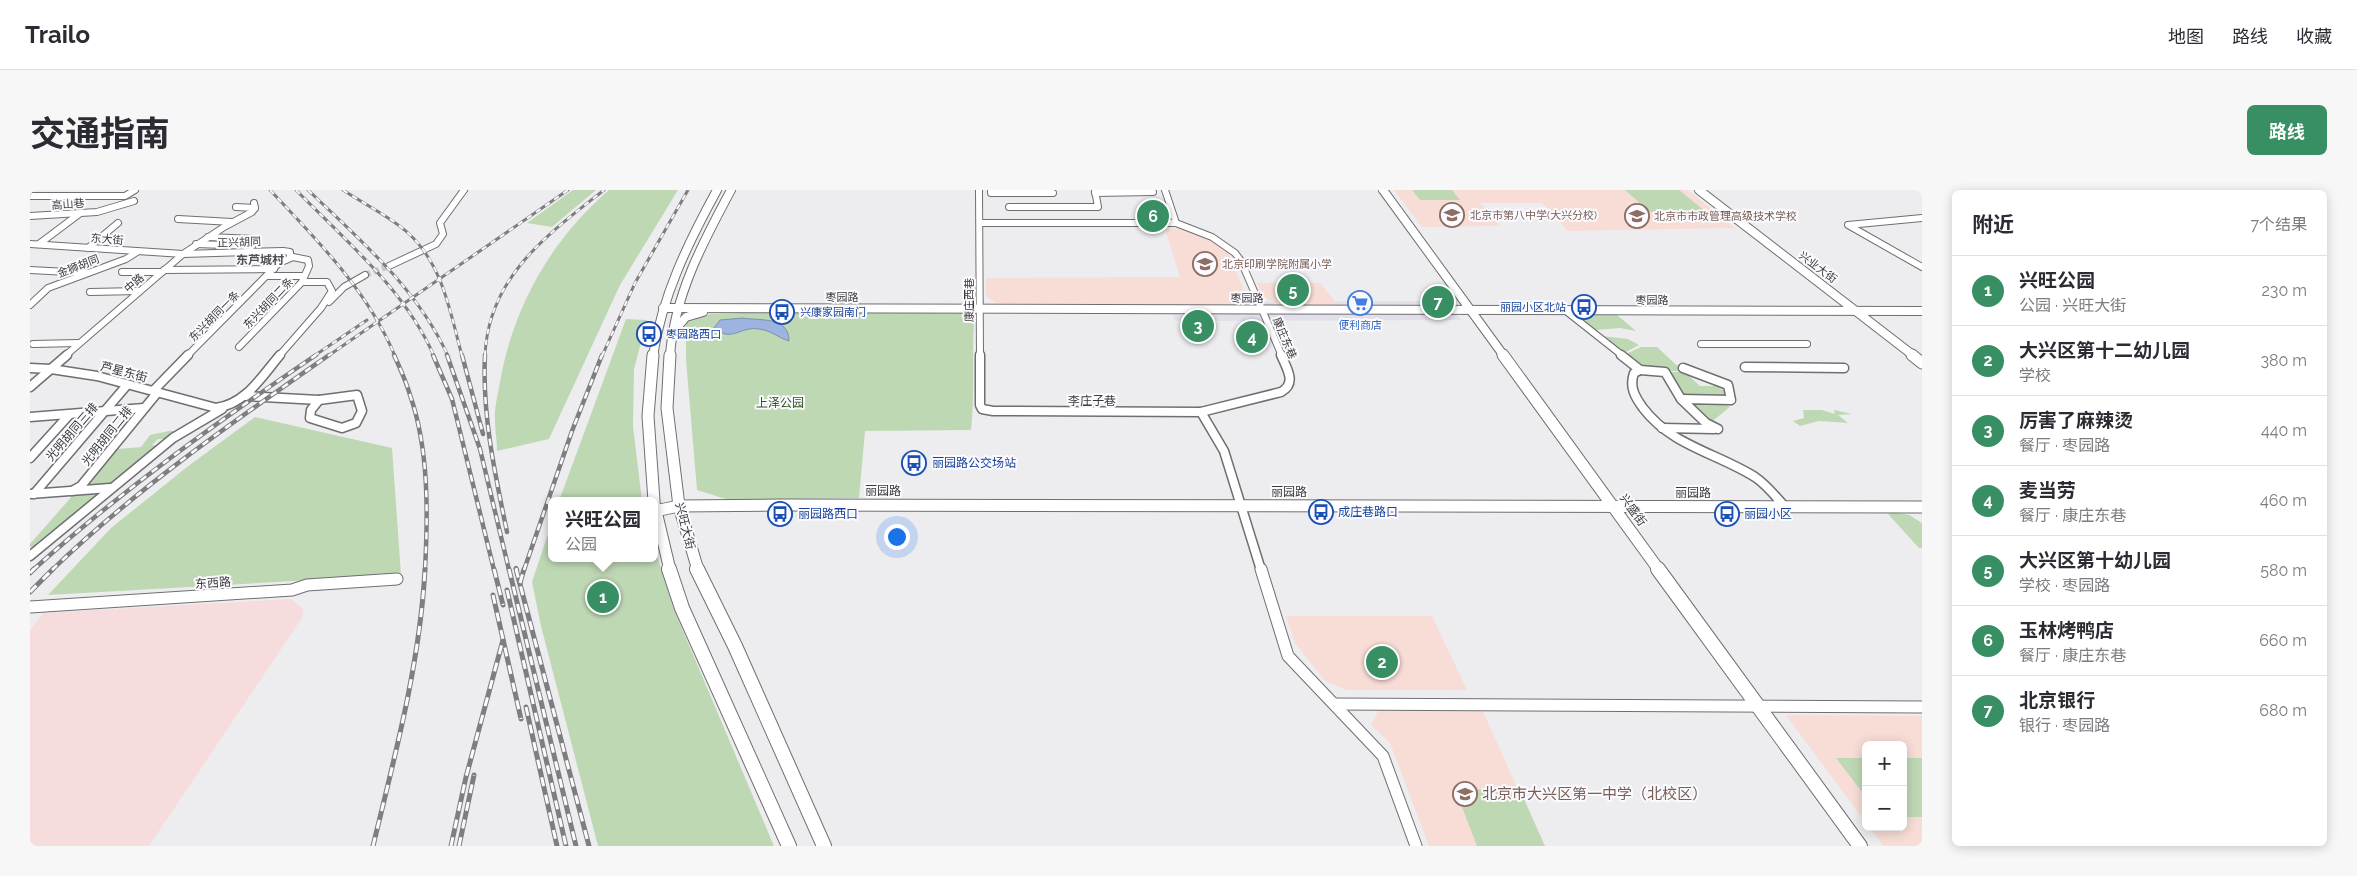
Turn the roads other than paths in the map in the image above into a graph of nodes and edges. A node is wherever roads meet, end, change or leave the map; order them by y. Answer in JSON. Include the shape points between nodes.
{"nodes":[{"id":1,"x":135,"y":190,"type":"edge"},
{"id":2,"x":464,"y":190,"type":"edge"},
{"id":3,"x":717,"y":190,"type":"edge"},
{"id":4,"x":731,"y":190,"type":"edge"},
{"id":5,"x":979,"y":190,"type":"edge"},
{"id":6,"x":991,"y":190,"type":"edge"},
{"id":7,"x":1152,"y":190,"type":"edge"},
{"id":8,"x":1165,"y":190,"type":"edge"},
{"id":9,"x":1383,"y":190,"type":"edge"},
{"id":10,"x":1699,"y":190,"type":"edge"},
{"id":11,"x":1707,"y":190,"type":"edge"},
{"id":12,"x":1095,"y":191,"type":"edge"},
{"id":13,"x":1053,"y":193,"type":"dead end"},
{"id":14,"x":30,"y":196,"type":"edge"},
{"id":15,"x":134,"y":201,"type":"dead end"},
{"id":16,"x":236,"y":207,"type":"dead end"},
{"id":17,"x":1009,"y":207,"type":"dead end"},
{"id":18,"x":79,"y":214,"type":"junction"},
{"id":19,"x":30,"y":216,"type":"edge"},
{"id":20,"x":1922,"y":218,"type":"edge"},
{"id":21,"x":178,"y":219,"type":"dead end"},
{"id":22,"x":232,"y":222,"type":"junction"},
{"id":23,"x":118,"y":223,"type":"dead end"},
{"id":24,"x":980,"y":223,"type":"junction"},
{"id":25,"x":1176,"y":223,"type":"junction"},
{"id":26,"x":208,"y":237,"type":"junction"},
{"id":27,"x":254,"y":239,"type":"dead end"},
{"id":28,"x":30,"y":244,"type":"edge"},
{"id":29,"x":39,"y":244,"type":"junction"},
{"id":30,"x":196,"y":244,"type":"junction"},
{"id":31,"x":252,"y":246,"type":"dead end"},
{"id":32,"x":88,"y":248,"type":"junction"},
{"id":33,"x":137,"y":252,"type":"junction"},
{"id":34,"x":183,"y":254,"type":"junction"},
{"id":35,"x":290,"y":257,"type":"junction"},
{"id":36,"x":389,"y":266,"type":"tunnel mouth"},
{"id":37,"x":1922,"y":267,"type":"edge"},
{"id":38,"x":274,"y":268,"type":"junction"},
{"id":39,"x":30,"y":270,"type":"edge"},
{"id":40,"x":163,"y":271,"type":"junction"},
{"id":41,"x":122,"y":272,"type":"dead end"},
{"id":42,"x":90,"y":273,"type":"junction"},
{"id":43,"x":365,"y":275,"type":"tunnel mouth"},
{"id":44,"x":267,"y":276,"type":"junction"},
{"id":45,"x":302,"y":279,"type":"junction"},
{"id":46,"x":139,"y":291,"type":"junction"},
{"id":47,"x":90,"y":292,"type":"dead end"},
{"id":48,"x":683,"y":294,"type":"junction"},
{"id":49,"x":30,"y":305,"type":"edge"},
{"id":50,"x":321,"y":308,"type":"junction"},
{"id":51,"x":663,"y":308,"type":"junction"},
{"id":52,"x":678,"y":308,"type":"junction"},
{"id":53,"x":730,"y":308,"type":"junction"},
{"id":54,"x":981,"y":308,"type":"junction"},
{"id":55,"x":1262,"y":309,"type":"junction"},
{"id":56,"x":1470,"y":310,"type":"junction"},
{"id":57,"x":1566,"y":311,"type":"junction"},
{"id":58,"x":1922,"y":311,"type":"edge"},
{"id":59,"x":1862,"y":312,"type":"junction"},
{"id":60,"x":673,"y":332,"type":"junction"},
{"id":61,"x":79,"y":343,"type":"junction"},
{"id":62,"x":33,"y":344,"type":"dead end"},
{"id":63,"x":1701,"y":344,"type":"dead end"},
{"id":64,"x":1807,"y":344,"type":"dead end"},
{"id":65,"x":240,"y":347,"type":"dead end"},
{"id":66,"x":1922,"y":356,"type":"edge"},
{"id":67,"x":1922,"y":362,"type":"edge"},
{"id":68,"x":1744,"y":367,"type":"dead end"},
{"id":69,"x":30,"y":368,"type":"edge"},
{"id":70,"x":51,"y":368,"type":"junction"},
{"id":71,"x":1683,"y":368,"type":"dead end"},
{"id":72,"x":1844,"y":368,"type":"dead end"},
{"id":73,"x":1640,"y":370,"type":"junction"},
{"id":74,"x":128,"y":385,"type":"junction"},
{"id":75,"x":30,"y":387,"type":"edge"},
{"id":76,"x":155,"y":392,"type":"junction"},
{"id":77,"x":246,"y":396,"type":"junction"},
{"id":78,"x":1681,"y":399,"type":"junction"},
{"id":79,"x":319,"y":400,"type":"junction"},
{"id":80,"x":144,"y":408,"type":"junction"},
{"id":81,"x":222,"y":408,"type":"junction"},
{"id":82,"x":982,"y":409,"type":"joint"},
{"id":83,"x":105,"y":411,"type":"junction"},
{"id":84,"x":1201,"y":412,"type":"junction"},
{"id":85,"x":69,"y":414,"type":"junction"},
{"id":86,"x":31,"y":418,"type":"edge"},
{"id":87,"x":1662,"y":428,"type":"junction"},
{"id":88,"x":30,"y":458,"type":"edge"},
{"id":89,"x":110,"y":488,"type":"junction"},
{"id":90,"x":72,"y":491,"type":"junction"},
{"id":91,"x":32,"y":494,"type":"edge"},
{"id":92,"x":654,"y":497,"type":"edge"},
{"id":93,"x":658,"y":505,"type":"edge"},
{"id":94,"x":1241,"y":505,"type":"junction"},
{"id":95,"x":679,"y":506,"type":"junction"},
{"id":96,"x":1614,"y":506,"type":"junction"},
{"id":97,"x":1785,"y":507,"type":"junction"},
{"id":98,"x":1919,"y":509,"type":"edge"},
{"id":99,"x":658,"y":519,"type":"edge"},
{"id":100,"x":30,"y":556,"type":"edge"},
{"id":101,"x":397,"y":579,"type":"dead end"},
{"id":102,"x":30,"y":606,"type":"edge"},
{"id":103,"x":1334,"y":704,"type":"junction"},
{"id":104,"x":1758,"y":706,"type":"junction"},
{"id":105,"x":1922,"y":707,"type":"edge"},
{"id":106,"x":789,"y":846,"type":"edge"},
{"id":107,"x":824,"y":846,"type":"edge"},
{"id":108,"x":1416,"y":846,"type":"edge"},
{"id":109,"x":1860,"y":846,"type":"edge"}],
"edges":[{"from":1,"to":14,"type":"street","via":[[125,196]]},
{"from":2,"to":36,"type":"street","via":[[443,217],[440,223],[442,234],[436,244]]},
{"from":3,"to":51,"type":"street","name":"兴旺大街","via":[[694,232]]},
{"from":4,"to":48,"type":"street","name":"兴旺大街","via":[[706,236]]},
{"from":5,"to":24,"type":"street","name":"康庄西巷"},
{"from":6,"to":13,"type":"street","via":[[991,193]]},
{"from":7,"to":12,"type":"street"},
{"from":8,"to":25,"type":"street"},
{"from":9,"to":56,"type":"street","name":"兴盛街"},
{"from":10,"to":59,"type":"street","name":"兴业大街"},
{"from":11,"to":59,"type":"street","name":"兴业大街"},
{"from":12,"to":17,"type":"street","via":[[1098,207]]},
{"from":15,"to":18,"type":"street","name":"高山巷","via":[[125,208]]},
{"from":16,"to":22,"type":"street","name":"中路","via":[[254,206],[252,212]]},
{"from":18,"to":19,"type":"street","name":"高山巷"},
{"from":18,"to":29,"type":"street"},
{"from":20,"to":37,"type":"street","via":[[1848,225]]},
{"from":21,"to":22,"type":"street"},
{"from":22,"to":26,"type":"street","name":"中路"},
{"from":23,"to":32,"type":"street"},
{"from":24,"to":25,"type":"street"},
{"from":24,"to":54,"type":"street","name":"康庄西巷"},
{"from":25,"to":55,"type":"street","name":"康庄东巷","via":[[1210,236],[1234,250]]},
{"from":26,"to":27,"type":"street"},
{"from":26,"to":30,"type":"street","name":"中路"},
{"from":28,"to":29,"type":"street","name":"东大街"},
{"from":29,"to":32,"type":"street","name":"东大街"},
{"from":30,"to":31,"type":"street"},
{"from":30,"to":34,"type":"street","name":"中路"},
{"from":32,"to":33,"type":"street","name":"东大街"},
{"from":33,"to":34,"type":"street","name":"东大街"},
{"from":33,"to":42,"type":"street","name":"金狮胡同"},
{"from":34,"to":35,"type":"street","name":"正兴胡同","via":[[283,251],[290,252]]},
{"from":34,"to":40,"type":"street","name":"中路"},
{"from":35,"to":38,"type":"street","name":"东兴胡同一条"},
{"from":35,"to":45,"type":"street","name":"东兴胡同二条","via":[[308,260],[309,266]]},
{"from":38,"to":40,"type":"street"},
{"from":38,"to":44,"type":"street","name":"东兴胡同一条"},
{"from":39,"to":42,"type":"street"},
{"from":40,"to":41,"type":"street"},
{"from":40,"to":46,"type":"street","name":"中路"},
{"from":42,"to":49,"type":"street","name":"金狮胡同","via":[[48,288]]},
{"from":43,"to":50,"type":"street","via":[[344,287]]},
{"from":44,"to":45,"type":"street"},
{"from":44,"to":76,"type":"street","name":"东兴胡同一条"},
{"from":45,"to":50,"type":"street","via":[[327,282],[332,291]]},
{"from":45,"to":65,"type":"street","name":"东兴胡同二条"},
{"from":46,"to":47,"type":"street"},
{"from":46,"to":61,"type":"street","name":"中路"},
{"from":48,"to":52,"type":"street","name":"兴旺大街"},
{"from":48,"to":53,"type":"street","via":[[686,300],[698,304]]},
{"from":50,"to":77,"type":"street"},
{"from":51,"to":52,"type":"street","name":"枣园路"},
{"from":51,"to":92,"type":"street","name":"兴旺大街","via":[[653,347],[649,385],[648,428]]},
{"from":52,"to":53,"type":"street","name":"枣园路"},
{"from":52,"to":60,"type":"street","name":"兴旺大街"},
{"from":53,"to":54,"type":"street","name":"枣园路"},
{"from":53,"to":60,"type":"street","via":[[694,313],[679,323]]},
{"from":54,"to":55,"type":"street","name":"枣园路"},
{"from":54,"to":82,"type":"street","name":"康庄西巷"},
{"from":55,"to":56,"type":"street","name":"枣园路"},
{"from":55,"to":84,"type":"street","name":"康庄东巷","via":[[1291,383],[1281,392]]},
{"from":56,"to":57,"type":"street","name":"枣园路"},
{"from":56,"to":96,"type":"street","name":"兴盛街"},
{"from":57,"to":59,"type":"street","name":"枣园路"},
{"from":57,"to":73,"type":"street"},
{"from":58,"to":59,"type":"street","name":"枣园路"},
{"from":59,"to":66,"type":"street","name":"兴业大街"},
{"from":59,"to":67,"type":"street","name":"兴业大街"},
{"from":60,"to":95,"type":"street","name":"兴旺大街","via":[[667,408]]},
{"from":61,"to":62,"type":"street"},
{"from":61,"to":70,"type":"street","name":"中路"},
{"from":63,"to":64,"type":"street"},
{"from":68,"to":72,"type":"street"},
{"from":69,"to":70,"type":"street","name":"芦星东街"},
{"from":70,"to":74,"type":"street","name":"芦星东街"},
{"from":70,"to":75,"type":"street","name":"中路"},
{"from":71,"to":78,"type":"street","via":[[1728,385],[1732,400]]},
{"from":73,"to":78,"type":"street","via":[[1665,372]]},
{"from":73,"to":87,"type":"street","via":[[1631,380],[1633,395]]},
{"from":74,"to":76,"type":"street","name":"芦星东街"},
{"from":74,"to":83,"type":"street","name":"光明胡同三排"},
{"from":76,"to":80,"type":"street","name":"光明胡同二排"},
{"from":76,"to":81,"type":"street","name":"芦星东街","via":[[211,408]]},
{"from":77,"to":79,"type":"street"},
{"from":77,"to":81,"type":"street","via":[[236,404]]},
{"from":78,"to":87,"type":"street","via":[[1706,423],[1718,429]]},
{"from":79,"to":79,"type":"street","via":[[311,410],[310,418],[322,424],[342,428],[356,423],[362,411],[357,396]]},
{"from":80,"to":83,"type":"street"},
{"from":80,"to":90,"type":"street","name":"光明胡同二排","via":[[81,486]]},
{"from":81,"to":89,"type":"street","via":[[173,438]]},
{"from":82,"to":84,"type":"street","name":"李庄子巷","via":[[993,412]]},
{"from":83,"to":85,"type":"street"},
{"from":83,"to":91,"type":"street","name":"光明胡同三排"},
{"from":84,"to":94,"type":"street","via":[[1224,451]]},
{"from":85,"to":86,"type":"street"},
{"from":85,"to":88,"type":"street"},
{"from":87,"to":97,"type":"street","via":[[1682,443],[1757,478]]},
{"from":89,"to":90,"type":"street"},
{"from":89,"to":100,"type":"street"},
{"from":90,"to":91,"type":"street"},
{"from":93,"to":95,"type":"street","name":"丽园路"},
{"from":94,"to":95,"type":"street","name":"丽园路"},
{"from":94,"to":96,"type":"street","name":"丽园路"},
{"from":94,"to":103,"type":"street","via":[[1288,656]]},
{"from":95,"to":107,"type":"street","name":"兴旺大街","via":[[696,567],[735,646]]},
{"from":96,"to":97,"type":"street","name":"丽园路"},
{"from":96,"to":104,"type":"street","name":"兴盛街"},
{"from":97,"to":98,"type":"street","name":"丽园路"},
{"from":99,"to":106,"type":"street","name":"兴旺大街","via":[[682,608]]},
{"from":101,"to":102,"type":"street","name":"东西路","via":[[283,591]]},
{"from":103,"to":104,"type":"street"},
{"from":103,"to":108,"type":"street","via":[[1383,756]]},
{"from":104,"to":105,"type":"street"},
{"from":104,"to":109,"type":"street","name":"兴盛街"}]}
